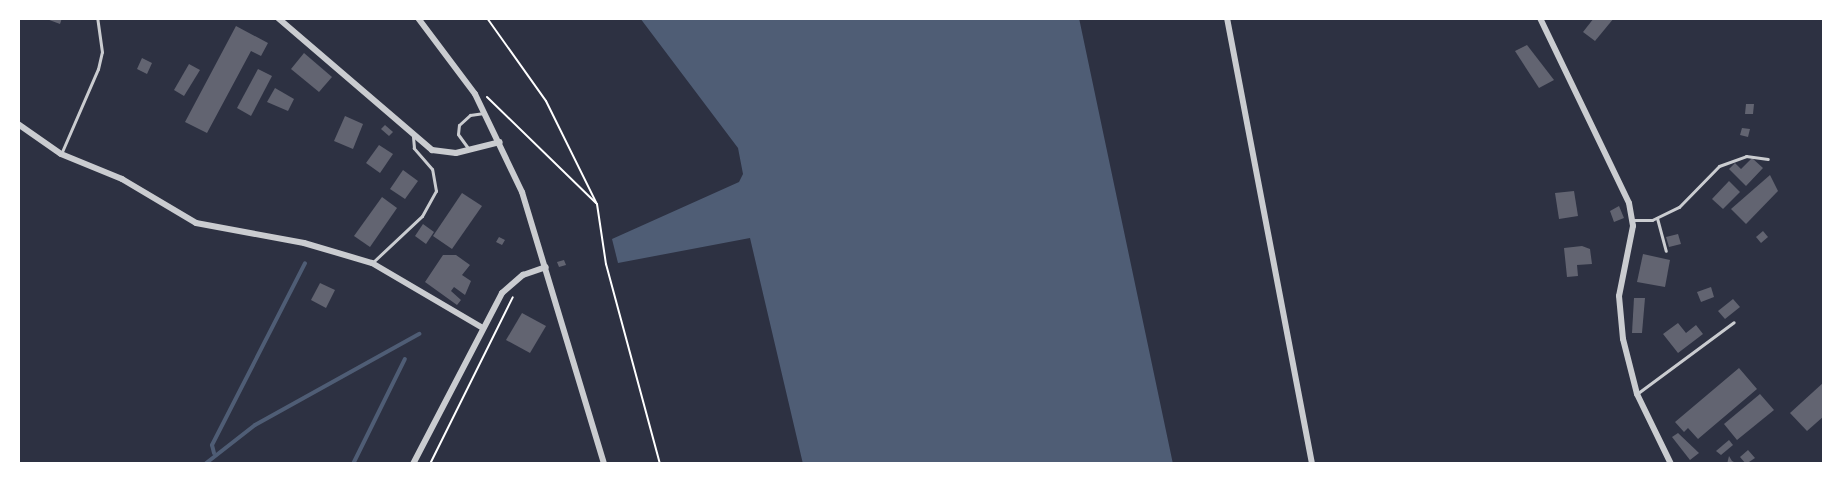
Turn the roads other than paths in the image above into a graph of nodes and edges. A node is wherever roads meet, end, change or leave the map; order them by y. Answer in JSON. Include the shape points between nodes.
{"nodes":[{"id":1,"x":97,"y":18,"type":"edge"},
{"id":2,"x":278,"y":18,"type":"edge"},
{"id":3,"x":418,"y":18,"type":"edge"},
{"id":4,"x":1227,"y":18,"type":"edge"},
{"id":5,"x":1540,"y":18,"type":"edge"},
{"id":6,"x":486,"y":113,"type":"junction"},
{"id":7,"x":18,"y":123,"type":"edge"},
{"id":8,"x":411,"y":132,"type":"junction"},
{"id":9,"x":500,"y":142,"type":"junction"},
{"id":10,"x":470,"y":150,"type":"junction"},
{"id":11,"x":61,"y":154,"type":"junction"},
{"id":12,"x":1768,"y":159,"type":"dead end"},
{"id":13,"x":1657,"y":218,"type":"junction"},
{"id":14,"x":1632,"y":220,"type":"junction"},
{"id":15,"x":1666,"y":250,"type":"dead end"},
{"id":16,"x":372,"y":264,"type":"junction"},
{"id":17,"x":546,"y":267,"type":"junction"},
{"id":18,"x":1734,"y":322,"type":"dead end"},
{"id":19,"x":481,"y":327,"type":"junction"},
{"id":20,"x":1637,"y":394,"type":"junction"},
{"id":21,"x":413,"y":464,"type":"edge"},
{"id":22,"x":604,"y":464,"type":"edge"},
{"id":23,"x":1312,"y":464,"type":"edge"},
{"id":24,"x":1671,"y":464,"type":"edge"}],
"edges":[{"from":1,"to":11,"type":"lane","via":[[102,52],[98,69]]},
{"from":2,"to":8,"type":"street"},
{"from":3,"to":6,"type":"street"},
{"from":4,"to":23,"type":"street"},
{"from":5,"to":14,"type":"street","via":[[1629,203]]},
{"from":6,"to":9,"type":"street"},
{"from":6,"to":10,"type":"lane","via":[[470,115],[459,125],[458,134]]},
{"from":7,"to":11,"type":"street"},
{"from":8,"to":10,"type":"street","via":[[443,154]]},
{"from":8,"to":16,"type":"lane","via":[[414,148],[432,169],[436,191],[422,216]]},
{"from":9,"to":10,"type":"street"},
{"from":9,"to":17,"type":"street"},
{"from":11,"to":16,"type":"street","via":[[122,180],[196,223],[304,243]]},
{"from":12,"to":13,"type":"lane","via":[[1746,156],[1719,166],[1698,194]]},
{"from":13,"to":14,"type":"lane"},
{"from":13,"to":15,"type":"lane"},
{"from":14,"to":20,"type":"street","via":[[1619,296],[1623,339]]},
{"from":16,"to":19,"type":"street"},
{"from":17,"to":19,"type":"street","via":[[511,282]]},
{"from":17,"to":22,"type":"street"},
{"from":18,"to":20,"type":"lane"},
{"from":19,"to":21,"type":"street"},
{"from":20,"to":24,"type":"street"}]}
